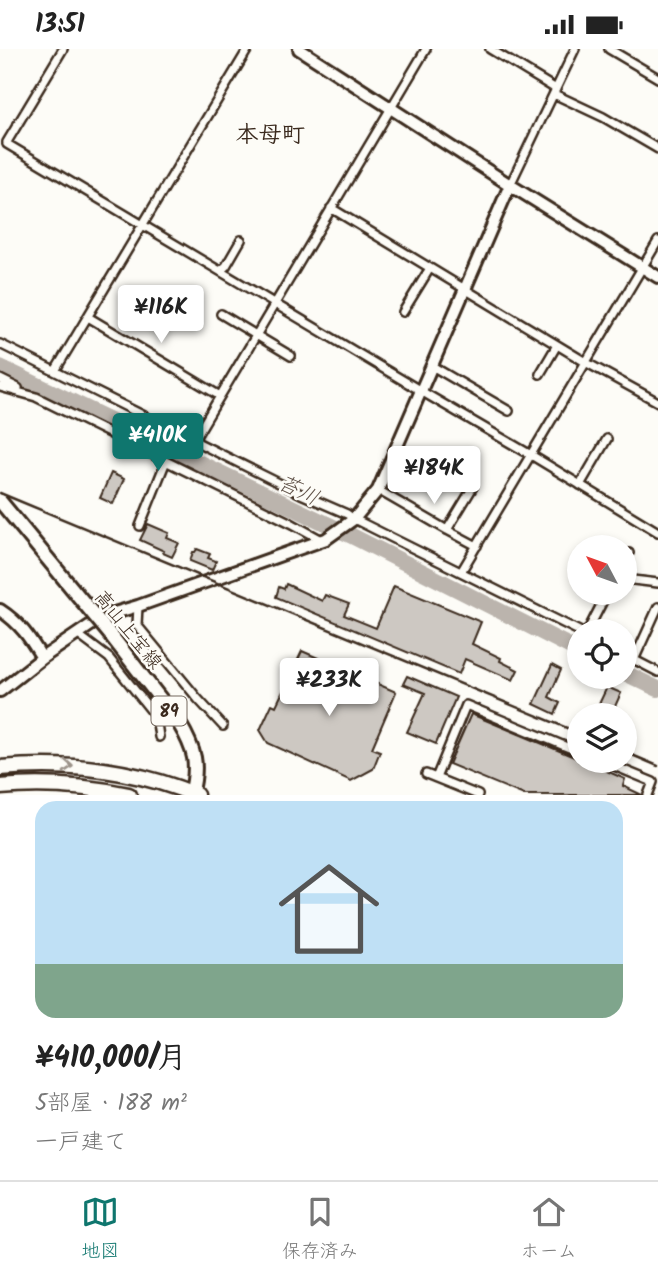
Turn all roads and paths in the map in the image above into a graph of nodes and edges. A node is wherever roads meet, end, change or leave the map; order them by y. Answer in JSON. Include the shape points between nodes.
{"nodes":[{"id":1,"x":63,"y":49,"type":"edge"},
{"id":2,"x":248,"y":49,"type":"edge"},
{"id":3,"x":299,"y":49,"type":"edge"},
{"id":4,"x":426,"y":49,"type":"edge"},
{"id":5,"x":489,"y":49,"type":"edge"},
{"id":6,"x":575,"y":49,"type":"edge"},
{"id":7,"x":610,"y":49,"type":"edge"},
{"id":8,"x":658,"y":78,"type":"edge"},
{"id":9,"x":555,"y":91,"type":"junction"},
{"id":10,"x":392,"y":108,"type":"junction"},
{"id":11,"x":658,"y":149,"type":"edge"},
{"id":12,"x":510,"y":185,"type":"junction"},
{"id":13,"x":331,"y":208,"type":"junction"},
{"id":14,"x":142,"y":224,"type":"junction"},
{"id":15,"x":241,"y":240,"type":"dead end"},
{"id":16,"x":658,"y":241,"type":"edge"},
{"id":17,"x":643,"y":267,"type":"junction"},
{"id":18,"x":430,"y":268,"type":"junction"},
{"id":19,"x":220,"y":271,"type":"junction"},
{"id":20,"x":658,"y":277,"type":"edge"},
{"id":21,"x":466,"y":289,"type":"junction"},
{"id":22,"x":275,"y":304,"type":"junction"},
{"id":23,"x":403,"y":313,"type":"dead end"},
{"id":24,"x":221,"y":314,"type":"dead end"},
{"id":25,"x":88,"y":317,"type":"junction"},
{"id":26,"x":257,"y":335,"type":"junction"},
{"id":27,"x":0,"y":344,"type":"edge"},
{"id":28,"x":557,"y":345,"type":"junction"},
{"id":29,"x":291,"y":356,"type":"dead end"},
{"id":30,"x":587,"y":363,"type":"junction"},
{"id":31,"x":432,"y":366,"type":"junction"},
{"id":32,"x":55,"y":371,"type":"junction"},
{"id":33,"x":540,"y":374,"type":"dead end"},
{"id":34,"x":0,"y":379,"type":"edge"},
{"id":35,"x":0,"y":387,"type":"edge"},
{"id":36,"x":421,"y":391,"type":"junction"},
{"id":37,"x":220,"y":396,"type":"junction"},
{"id":38,"x":36,"y":397,"type":"junction"},
{"id":39,"x":658,"y":402,"type":"edge"},
{"id":40,"x":509,"y":411,"type":"dead end"},
{"id":41,"x":607,"y":439,"type":"dead end"},
{"id":42,"x":194,"y":440,"type":"junction"},
{"id":43,"x":531,"y":455,"type":"junction"},
{"id":44,"x":166,"y":461,"type":"junction"},
{"id":45,"x":580,"y":485,"type":"junction"},
{"id":46,"x":473,"y":487,"type":"dead end"},
{"id":47,"x":378,"y":489,"type":"junction"},
{"id":48,"x":0,"y":501,"type":"edge"},
{"id":49,"x":353,"y":520,"type":"junction"},
{"id":50,"x":140,"y":526,"type":"dead end"},
{"id":51,"x":657,"y":528,"type":"edge"},
{"id":52,"x":447,"y":530,"type":"junction"},
{"id":53,"x":324,"y":539,"type":"junction"},
{"id":54,"x":477,"y":546,"type":"junction"},
{"id":55,"x":461,"y":572,"type":"junction"},
{"id":56,"x":637,"y":580,"type":"edge"},
{"id":57,"x":658,"y":583,"type":"edge"},
{"id":58,"x":138,"y":606,"type":"junction"},
{"id":59,"x":658,"y":607,"type":"edge"},
{"id":60,"x":0,"y":610,"type":"edge"},
{"id":61,"x":567,"y":625,"type":"edge"},
{"id":62,"x":77,"y":635,"type":"junction"},
{"id":63,"x":637,"y":653,"type":"edge"},
{"id":64,"x":43,"y":658,"type":"junction"},
{"id":65,"x":637,"y":661,"type":"edge"},
{"id":66,"x":658,"y":671,"type":"edge"},
{"id":67,"x":0,"y":691,"type":"edge"},
{"id":68,"x":223,"y":726,"type":"dead end"},
{"id":69,"x":159,"y":737,"type":"dead end"},
{"id":70,"x":567,"y":747,"type":"edge"},
{"id":71,"x":0,"y":768,"type":"edge"},
{"id":72,"x":632,"y":773,"type":"edge"},
{"id":73,"x":426,"y":774,"type":"dead end"},
{"id":74,"x":436,"y":778,"type":"junction"},
{"id":75,"x":0,"y":787,"type":"edge"},
{"id":76,"x":193,"y":794,"type":"edge"},
{"id":77,"x":129,"y":795,"type":"edge"},
{"id":78,"x":478,"y":795,"type":"edge"},
{"id":79,"x":648,"y":795,"type":"edge"}],
"edges":[{"from":1,"to":14,"type":"street","via":[[7,143]]},
{"from":2,"to":14,"type":"street"},
{"from":3,"to":10,"type":"street"},
{"from":4,"to":10,"type":"street"},
{"from":5,"to":9,"type":"street"},
{"from":6,"to":9,"type":"street"},
{"from":7,"to":8,"type":"street"},
{"from":9,"to":11,"type":"street"},
{"from":9,"to":12,"type":"street"},
{"from":10,"to":12,"type":"street"},
{"from":10,"to":13,"type":"street"},
{"from":12,"to":17,"type":"street"},
{"from":12,"to":21,"type":"street"},
{"from":13,"to":18,"type":"street"},
{"from":13,"to":22,"type":"street"},
{"from":14,"to":19,"type":"street"},
{"from":14,"to":25,"type":"street"},
{"from":15,"to":19,"type":"street"},
{"from":16,"to":17,"type":"street"},
{"from":17,"to":20,"type":"street"},
{"from":17,"to":30,"type":"street"},
{"from":18,"to":21,"type":"street"},
{"from":18,"to":23,"type":"street"},
{"from":19,"to":22,"type":"street"},
{"from":21,"to":28,"type":"street"},
{"from":21,"to":31,"type":"street"},
{"from":22,"to":26,"type":"street"},
{"from":22,"to":36,"type":"street"},
{"from":24,"to":26,"type":"street"},
{"from":25,"to":32,"type":"street"},
{"from":25,"to":37,"type":"street"},
{"from":26,"to":29,"type":"street"},
{"from":26,"to":37,"type":"street"},
{"from":27,"to":32,"type":"street"},
{"from":28,"to":30,"type":"street"},
{"from":28,"to":33,"type":"street"},
{"from":30,"to":39,"type":"street"},
{"from":30,"to":43,"type":"street"},
{"from":31,"to":36,"type":"street"},
{"from":31,"to":40,"type":"street"},
{"from":32,"to":42,"type":"street"},
{"from":34,"to":38,"type":"street"},
{"from":35,"to":38,"type":"street"},
{"from":36,"to":43,"type":"street"},
{"from":36,"to":47,"type":"street"},
{"from":37,"to":42,"type":"street"},
{"from":38,"to":44,"type":"street"},
{"from":41,"to":45,"type":"street"},
{"from":42,"to":49,"type":"street"},
{"from":43,"to":45,"type":"street"},
{"from":43,"to":54,"type":"street"},
{"from":44,"to":50,"type":"street"},
{"from":44,"to":53,"type":"street"},
{"from":45,"to":51,"type":"street"},
{"from":46,"to":52,"type":"street"},
{"from":47,"to":49,"type":"street"},
{"from":47,"to":52,"type":"street"},
{"from":48,"to":76,"type":"main road","name":"高山上宝線","number":"89","bridge":true,"via":[[179,723],[194,757]]},
{"from":49,"to":53,"type":"street"},
{"from":49,"to":55,"type":"street"},
{"from":52,"to":54,"type":"street"},
{"from":53,"to":58,"type":"street"},
{"from":54,"to":55,"type":"street"},
{"from":55,"to":61,"type":"street"},
{"from":56,"to":57,"type":"street"},
{"from":58,"to":62,"type":"street","via":[[104,616]]},
{"from":58,"to":68,"type":"street","via":[[142,632]]},
{"from":59,"to":63,"type":"street"},
{"from":60,"to":64,"type":"street","via":[[29,635]]},
{"from":62,"to":64,"type":"street"},
{"from":62,"to":69,"type":"street","via":[[109,658],[153,713]]},
{"from":64,"to":67,"type":"street"},
{"from":65,"to":66,"type":"street"},
{"from":70,"to":74,"type":"street","via":[[466,705]]},
{"from":71,"to":76,"type":"highway","one_way":true,"via":[[98,769]]},
{"from":72,"to":79,"type":"street","via":[[653,782]]},
{"from":73,"to":74,"type":"street"},
{"from":74,"to":78,"type":"street"},
{"from":75,"to":77,"type":"highway","via":[[62,785]]}]}
